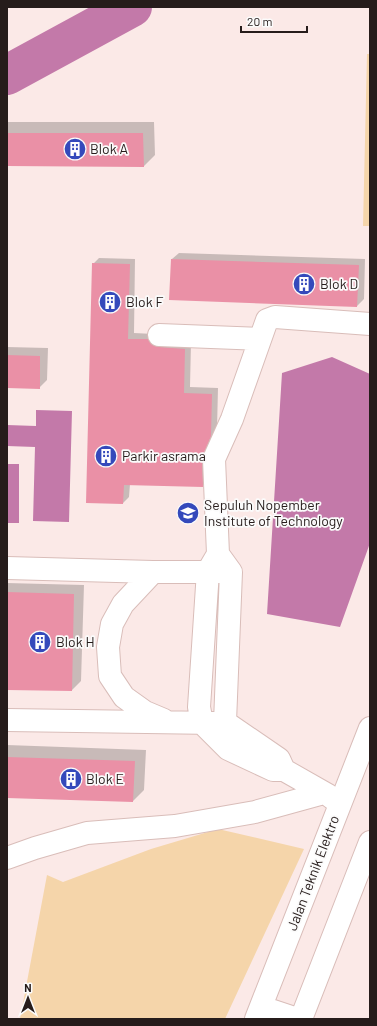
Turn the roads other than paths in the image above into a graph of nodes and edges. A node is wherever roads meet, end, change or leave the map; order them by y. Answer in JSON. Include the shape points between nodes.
{"nodes":[{"id":1,"x":370,"y":324,"type":"edge"},
{"id":2,"x":159,"y":335,"type":"dead end"},
{"id":3,"x":260,"y":339,"type":"junction"},
{"id":4,"x":213,"y":562,"type":"junction"},
{"id":5,"x":7,"y":568,"type":"edge"},
{"id":6,"x":153,"y":572,"type":"junction"},
{"id":7,"x":7,"y":720,"type":"edge"},
{"id":8,"x":225,"y":722,"type":"junction"},
{"id":9,"x":169,"y":723,"type":"junction"},
{"id":10,"x":202,"y":724,"type":"junction"},
{"id":11,"x":370,"y":728,"type":"edge"},
{"id":12,"x":284,"y":770,"type":"junction"},
{"id":13,"x":334,"y":797,"type":"junction"},
{"id":14,"x":370,"y":842,"type":"edge"},
{"id":15,"x":7,"y":858,"type":"edge"},
{"id":16,"x":259,"y":1013,"type":"edge"},
{"id":17,"x":297,"y":1019,"type":"edge"},
{"id":18,"x":301,"y":1019,"type":"edge"}],
"edges":[{"from":1,"to":3,"type":"lane","via":[[275,317],[267,320]]},
{"from":2,"to":3,"type":"lane"},
{"from":3,"to":4,"type":"lane","via":[[232,419],[214,459]]},
{"from":4,"to":6,"type":"lane"},
{"from":4,"to":8,"type":"lane","via":[[231,572]]},
{"from":4,"to":10,"type":"lane","via":[[199,707]]},
{"from":5,"to":6,"type":"lane"},
{"from":6,"to":9,"type":"lane","via":[[123,604],[112,624],[108,647],[110,676],[124,697],[145,712]]},
{"from":7,"to":9,"type":"lane"},
{"from":8,"to":10,"type":"lane"},
{"from":8,"to":12,"type":"lane","via":[[279,759]]},
{"from":9,"to":10,"type":"lane"},
{"from":10,"to":12,"type":"lane","via":[[228,749],[273,770]]},
{"from":11,"to":13,"type":"lane","name":"Jalan Teknik Elektro"},
{"from":12,"to":13,"type":"lane"},
{"from":13,"to":15,"type":"lane","via":[[175,826],[87,833]]},
{"from":13,"to":16,"type":"lane","name":"Jalan Teknik Elektro"},
{"from":14,"to":18,"type":"lane"},
{"from":16,"to":17,"type":"lane"}]}
